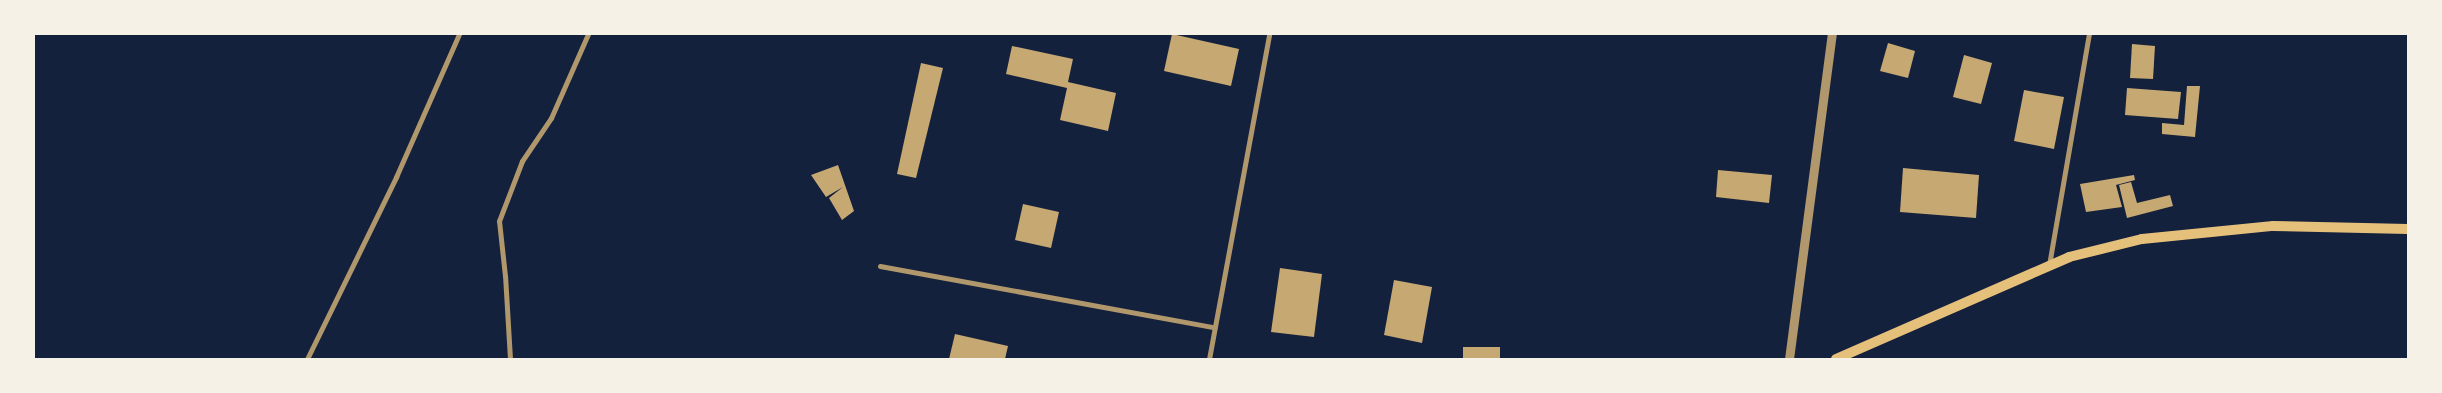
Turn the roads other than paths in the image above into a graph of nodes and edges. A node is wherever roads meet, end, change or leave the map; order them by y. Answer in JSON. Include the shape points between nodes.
{"nodes":[{"id":1,"x":459,"y":34,"type":"edge"},
{"id":2,"x":588,"y":34,"type":"edge"},
{"id":3,"x":1268,"y":34,"type":"edge"},
{"id":4,"x":1832,"y":34,"type":"edge"},
{"id":5,"x":2089,"y":34,"type":"edge"},
{"id":6,"x":2408,"y":229,"type":"edge"},
{"id":7,"x":880,"y":266,"type":"dead end"},
{"id":8,"x":2049,"y":266,"type":"junction"},
{"id":9,"x":1214,"y":326,"type":"junction"},
{"id":10,"x":308,"y":359,"type":"edge"},
{"id":11,"x":510,"y":359,"type":"edge"},
{"id":12,"x":1209,"y":359,"type":"edge"},
{"id":13,"x":1789,"y":359,"type":"edge"},
{"id":14,"x":1836,"y":359,"type":"edge"}],
"edges":[{"from":1,"to":10,"type":"street","via":[[396,176]]},
{"from":2,"to":11,"type":"street","via":[[551,118],[522,161],[499,222]]},
{"from":3,"to":9,"type":"street"},
{"from":4,"to":13,"type":"street"},
{"from":5,"to":8,"type":"street"},
{"from":6,"to":8,"type":"main road","via":[[2273,226],[2152,238],[2069,257]]},
{"from":7,"to":9,"type":"street"},
{"from":8,"to":14,"type":"main road"},
{"from":9,"to":12,"type":"street"}]}
